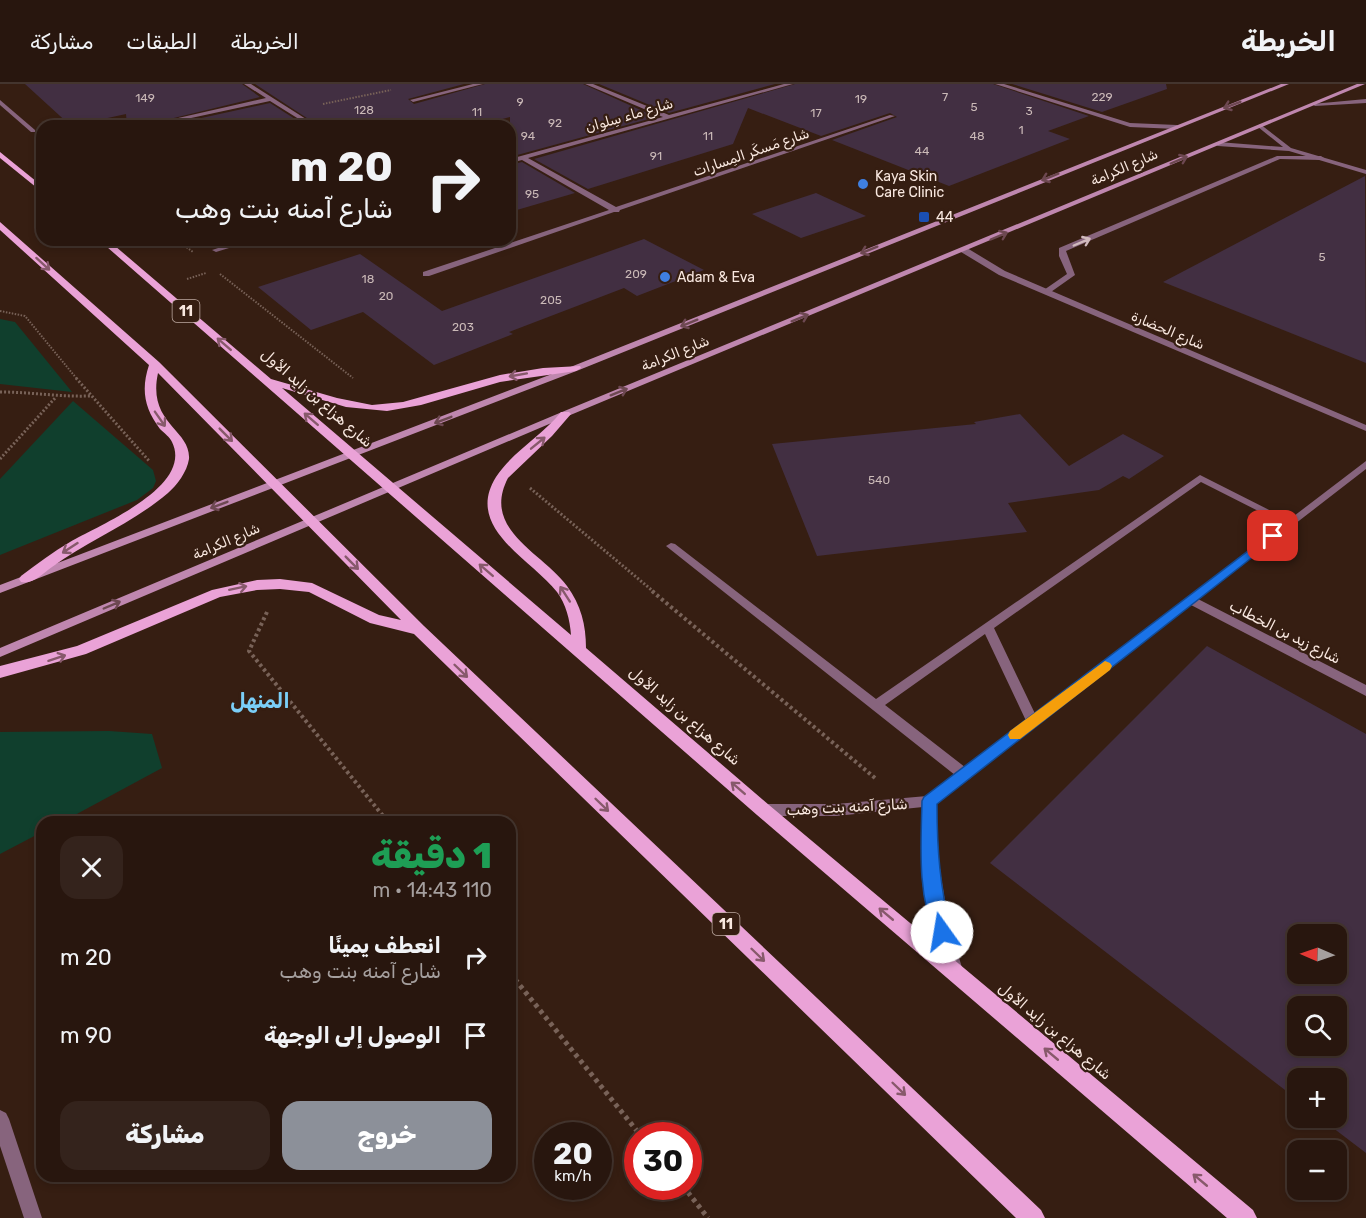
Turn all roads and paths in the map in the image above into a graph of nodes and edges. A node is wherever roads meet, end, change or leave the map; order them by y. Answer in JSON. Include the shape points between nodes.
{"nodes":[{"id":1,"x":247,"y":84,"type":"edge"},
{"id":2,"x":480,"y":84,"type":"edge"},
{"id":3,"x":588,"y":84,"type":"edge"},
{"id":4,"x":790,"y":84,"type":"edge"},
{"id":5,"x":998,"y":84,"type":"edge"},
{"id":6,"x":1286,"y":84,"type":"edge"},
{"id":7,"x":1362,"y":84,"type":"edge"},
{"id":8,"x":271,"y":99,"type":"junction"},
{"id":9,"x":413,"y":100,"type":"joint"},
{"id":10,"x":1366,"y":101,"type":"edge"},
{"id":11,"x":0,"y":102,"type":"edge"},
{"id":12,"x":1315,"y":104,"type":"junction"},
{"id":13,"x":290,"y":111,"type":"junction"},
{"id":14,"x":668,"y":117,"type":"junction"},
{"id":15,"x":892,"y":117,"type":"dead end"},
{"id":16,"x":174,"y":120,"type":"edge"},
{"id":17,"x":304,"y":120,"type":"edge"},
{"id":18,"x":1130,"y":125,"type":"junction"},
{"id":19,"x":1260,"y":126,"type":"junction"},
{"id":20,"x":1177,"y":127,"type":"junction"},
{"id":21,"x":33,"y":131,"type":"dead end"},
{"id":22,"x":1145,"y":139,"type":"junction"},
{"id":23,"x":1218,"y":144,"type":"junction"},
{"id":24,"x":1289,"y":148,"type":"junction"},
{"id":25,"x":0,"y":154,"type":"edge"},
{"id":26,"x":523,"y":158,"type":"junction"},
{"id":27,"x":1321,"y":158,"type":"junction"},
{"id":28,"x":516,"y":160,"type":"edge"},
{"id":29,"x":1366,"y":172,"type":"edge"},
{"id":30,"x":36,"y":183,"type":"edge"},
{"id":31,"x":617,"y":211,"type":"junction"},
{"id":32,"x":0,"y":225,"type":"edge"},
{"id":33,"x":516,"y":244,"type":"edge"},
{"id":34,"x":110,"y":246,"type":"edge"},
{"id":35,"x":185,"y":246,"type":"edge"},
{"id":36,"x":230,"y":246,"type":"edge"},
{"id":37,"x":511,"y":246,"type":"edge"},
{"id":38,"x":216,"y":250,"type":"dead end"},
{"id":39,"x":964,"y":250,"type":"junction"},
{"id":40,"x":200,"y":258,"type":"dead end"},
{"id":41,"x":215,"y":270,"type":"dead end"},
{"id":42,"x":426,"y":274,"type":"dead end"},
{"id":43,"x":1046,"y":292,"type":"junction"},
{"id":44,"x":0,"y":311,"type":"edge"},
{"id":45,"x":155,"y":364,"type":"junction"},
{"id":46,"x":576,"y":368,"type":"junction"},
{"id":47,"x":268,"y":382,"type":"junction"},
{"id":48,"x":0,"y":392,"type":"edge"},
{"id":49,"x":91,"y":396,"type":"junction"},
{"id":50,"x":56,"y":397,"type":"junction"},
{"id":51,"x":374,"y":408,"type":"junction"},
{"id":52,"x":565,"y":414,"type":"junction"},
{"id":53,"x":1366,"y":428,"type":"edge"},
{"id":54,"x":353,"y":455,"type":"junction"},
{"id":55,"x":0,"y":459,"type":"edge"},
{"id":56,"x":1366,"y":464,"type":"edge"},
{"id":57,"x":177,"y":474,"type":"junction"},
{"id":58,"x":274,"y":484,"type":"junction"},
{"id":59,"x":391,"y":487,"type":"junction"},
{"id":60,"x":497,"y":487,"type":"junction"},
{"id":61,"x":311,"y":522,"type":"junction"},
{"id":62,"x":1290,"y":522,"type":"junction"},
{"id":63,"x":671,"y":546,"type":"dead end"},
{"id":64,"x":26,"y":579,"type":"junction"},
{"id":65,"x":280,"y":584,"type":"junction"},
{"id":66,"x":0,"y":589,"type":"edge"},
{"id":67,"x":1190,"y":600,"type":"junction"},
{"id":68,"x":988,"y":627,"type":"junction"},
{"id":69,"x":419,"y":630,"type":"junction"},
{"id":70,"x":578,"y":649,"type":"junction"},
{"id":71,"x":0,"y":652,"type":"edge"},
{"id":72,"x":0,"y":672,"type":"edge"},
{"id":73,"x":1366,"y":691,"type":"edge"},
{"id":74,"x":876,"y":705,"type":"junction"},
{"id":75,"x":1033,"y":722,"type":"junction"},
{"id":76,"x":965,"y":775,"type":"junction"},
{"id":77,"x":930,"y":801,"type":"junction"},
{"id":78,"x":906,"y":804,"type":"junction"},
{"id":79,"x":763,"y":810,"type":"junction"},
{"id":80,"x":383,"y":816,"type":"edge"},
{"id":81,"x":955,"y":972,"type":"junction"},
{"id":82,"x":516,"y":980,"type":"edge"},
{"id":83,"x":0,"y":1119,"type":"edge"},
{"id":84,"x":630,"y":1122,"type":"edge"},
{"id":85,"x":693,"y":1200,"type":"edge"},
{"id":86,"x":33,"y":1218,"type":"edge"},
{"id":87,"x":708,"y":1218,"type":"edge"},
{"id":88,"x":1033,"y":1218,"type":"edge"},
{"id":89,"x":1245,"y":1218,"type":"edge"}],
"edges":[{"from":1,"to":8,"type":"street"},
{"from":2,"to":9,"type":"street"},
{"from":3,"to":14,"type":"street"},
{"from":4,"to":14,"type":"street","name":"شارع ماء سِلوان"},
{"from":5,"to":18,"type":"street"},
{"from":6,"to":20,"type":"main road","name":"شارع الكرامة","one_way":true},
{"from":7,"to":12,"type":"main road","name":"شارع الكرامة"},
{"from":8,"to":13,"type":"street"},
{"from":8,"to":16,"type":"street"},
{"from":9,"to":13,"type":"path","via":[[389,89]]},
{"from":10,"to":12,"type":"street"},
{"from":11,"to":21,"type":"street"},
{"from":12,"to":19,"type":"main road","name":"شارع الكرامة"},
{"from":13,"to":17,"type":"street"},
{"from":14,"to":26,"type":"street","name":"شارع ماء سِلوان"},
{"from":15,"to":31,"type":"street","name":"شارع مَسكَر المِسارات"},
{"from":18,"to":20,"type":"street"},
{"from":18,"to":22,"type":"street"},
{"from":19,"to":23,"type":"main road","name":"شارع الكرامة"},
{"from":19,"to":24,"type":"street"},
{"from":20,"to":22,"type":"main road","name":"شارع الكرامة"},
{"from":22,"to":46,"type":"main road","name":"شارع الكرامة","one_way":true},
{"from":23,"to":24,"type":"street"},
{"from":39,"to":23,"type":"main road","name":"شارع الكرامة","one_way":true},
{"from":24,"to":27,"type":"street"},
{"from":25,"to":30,"type":"main road"},
{"from":26,"to":28,"type":"street","name":"شارع ماء سِلوان"},
{"from":26,"to":31,"type":"street"},
{"from":27,"to":29,"type":"street"},
{"from":43,"to":27,"type":"street","one_way":true,"via":[[1071,274],[1062,250],[1279,157]]},
{"from":31,"to":33,"type":"street","name":"شارع مَسكَر المِسارات"},
{"from":32,"to":45,"type":"main road","number":"11","one_way":true},
{"from":47,"to":34,"type":"main road","name":"شارع هزاع بن زايد الأول","number":"11","one_way":true},
{"from":35,"to":40,"type":"path"},
{"from":36,"to":38,"type":"street"},
{"from":37,"to":42,"type":"street","name":"شارع مَسكَر المِسارات"},
{"from":39,"to":43,"type":"street","name":"شارع الحضارة","via":[[1002,273]]},
{"from":52,"to":39,"type":"main road","name":"شارع الكرامة","one_way":true},
{"from":41,"to":51,"type":"path","via":[[378,398]]},
{"from":43,"to":53,"type":"street","name":"شارع الحضارة"},
{"from":44,"to":49,"type":"path","via":[[25,316]]},
{"from":45,"to":57,"type":"main road","one_way":true,"via":[[150,400],[158,418],[179,442],[182,462]]},
{"from":45,"to":58,"type":"main road","number":"11","one_way":true},
{"from":46,"to":51,"type":"main road","one_way":true,"via":[[512,376],[418,403]]},
{"from":46,"to":54,"type":"main road","name":"شارع الكرامة","one_way":true},
{"from":47,"to":51,"type":"main road"},
{"from":54,"to":47,"type":"main road","name":"شارع هزاع بن زايد الأول","number":"11","one_way":true},
{"from":48,"to":50,"type":"path"},
{"from":49,"to":50,"type":"path"},
{"from":49,"to":57,"type":"path","via":[[156,468]]},
{"from":50,"to":55,"type":"path"},
{"from":52,"to":59,"type":"main road","name":"شارع الكرامة"},
{"from":60,"to":52,"type":"main road","one_way":true,"via":[[512,465],[548,435]]},
{"from":54,"to":58,"type":"main road","name":"شارع الكرامة"},
{"from":54,"to":59,"type":"main road","name":"شارع هزاع بن زايد الأول","number":"11"},
{"from":56,"to":62,"type":"street","name":"شارع آمنه بنت وهب"},
{"from":57,"to":64,"type":"main road","one_way":true,"via":[[144,507],[74,545]]},
{"from":58,"to":61,"type":"main road","number":"11"},
{"from":58,"to":64,"type":"main road","name":"شارع الكرامة","one_way":true},
{"from":59,"to":61,"type":"main road","name":"شارع الكرامة"},
{"from":70,"to":59,"type":"main road","name":"شارع هزاع بن زايد الأول","number":"11","one_way":true},
{"from":70,"to":60,"type":"main road","one_way":true,"via":[[578,624],[570,601],[498,522]]},
{"from":60,"to":78,"type":"path","via":[[526,484]]},
{"from":61,"to":69,"type":"main road","number":"11","one_way":true},
{"from":71,"to":61,"type":"main road","name":"شارع الكرامة","one_way":true},
{"from":62,"to":67,"type":"street","name":"شارع آمنه بنت وهب"},
{"from":62,"to":68,"type":"street","via":[[1200,478]]},
{"from":63,"to":74,"type":"street"},
{"from":64,"to":66,"type":"main road","name":"شارع الكرامة"},
{"from":65,"to":69,"type":"main road","via":[[312,588],[375,619]]},
{"from":72,"to":65,"type":"main road","one_way":true,"via":[[81,650],[217,594]]},
{"from":65,"to":80,"type":"path","via":[[249,651]]},
{"from":67,"to":73,"type":"street","name":"شارع زيد بن الخطاب"},
{"from":67,"to":75,"type":"street","name":"شارع آمنه بنت وهب"},
{"from":68,"to":74,"type":"street"},
{"from":68,"to":75,"type":"street"},
{"from":69,"to":88,"type":"main road","number":"11","one_way":true},
{"from":79,"to":70,"type":"main road","name":"شارع هزاع بن زايد الأول","number":"11","one_way":true},
{"from":74,"to":76,"type":"street"},
{"from":75,"to":76,"type":"street","name":"شارع آمنه بنت وهب"},
{"from":76,"to":77,"type":"street","name":"شارع آمنه بنت وهب"},
{"from":77,"to":78,"type":"street","name":"شارع آمنه بنت وهب"},
{"from":77,"to":81,"type":"street","name":"شارع آمنه بنت وهب","via":[[933,893]]},
{"from":78,"to":79,"type":"street","name":"شارع آمنه بنت وهب","via":[[836,810]]},
{"from":81,"to":79,"type":"main road","name":"شارع هزاع بن زايد الأول","number":"11","one_way":true},
{"from":89,"to":81,"type":"main road","name":"شارع هزاع بن زايد الأول","number":"11","one_way":true},
{"from":82,"to":84,"type":"path"},
{"from":83,"to":86,"type":"street"},
{"from":85,"to":87,"type":"path"}]}
